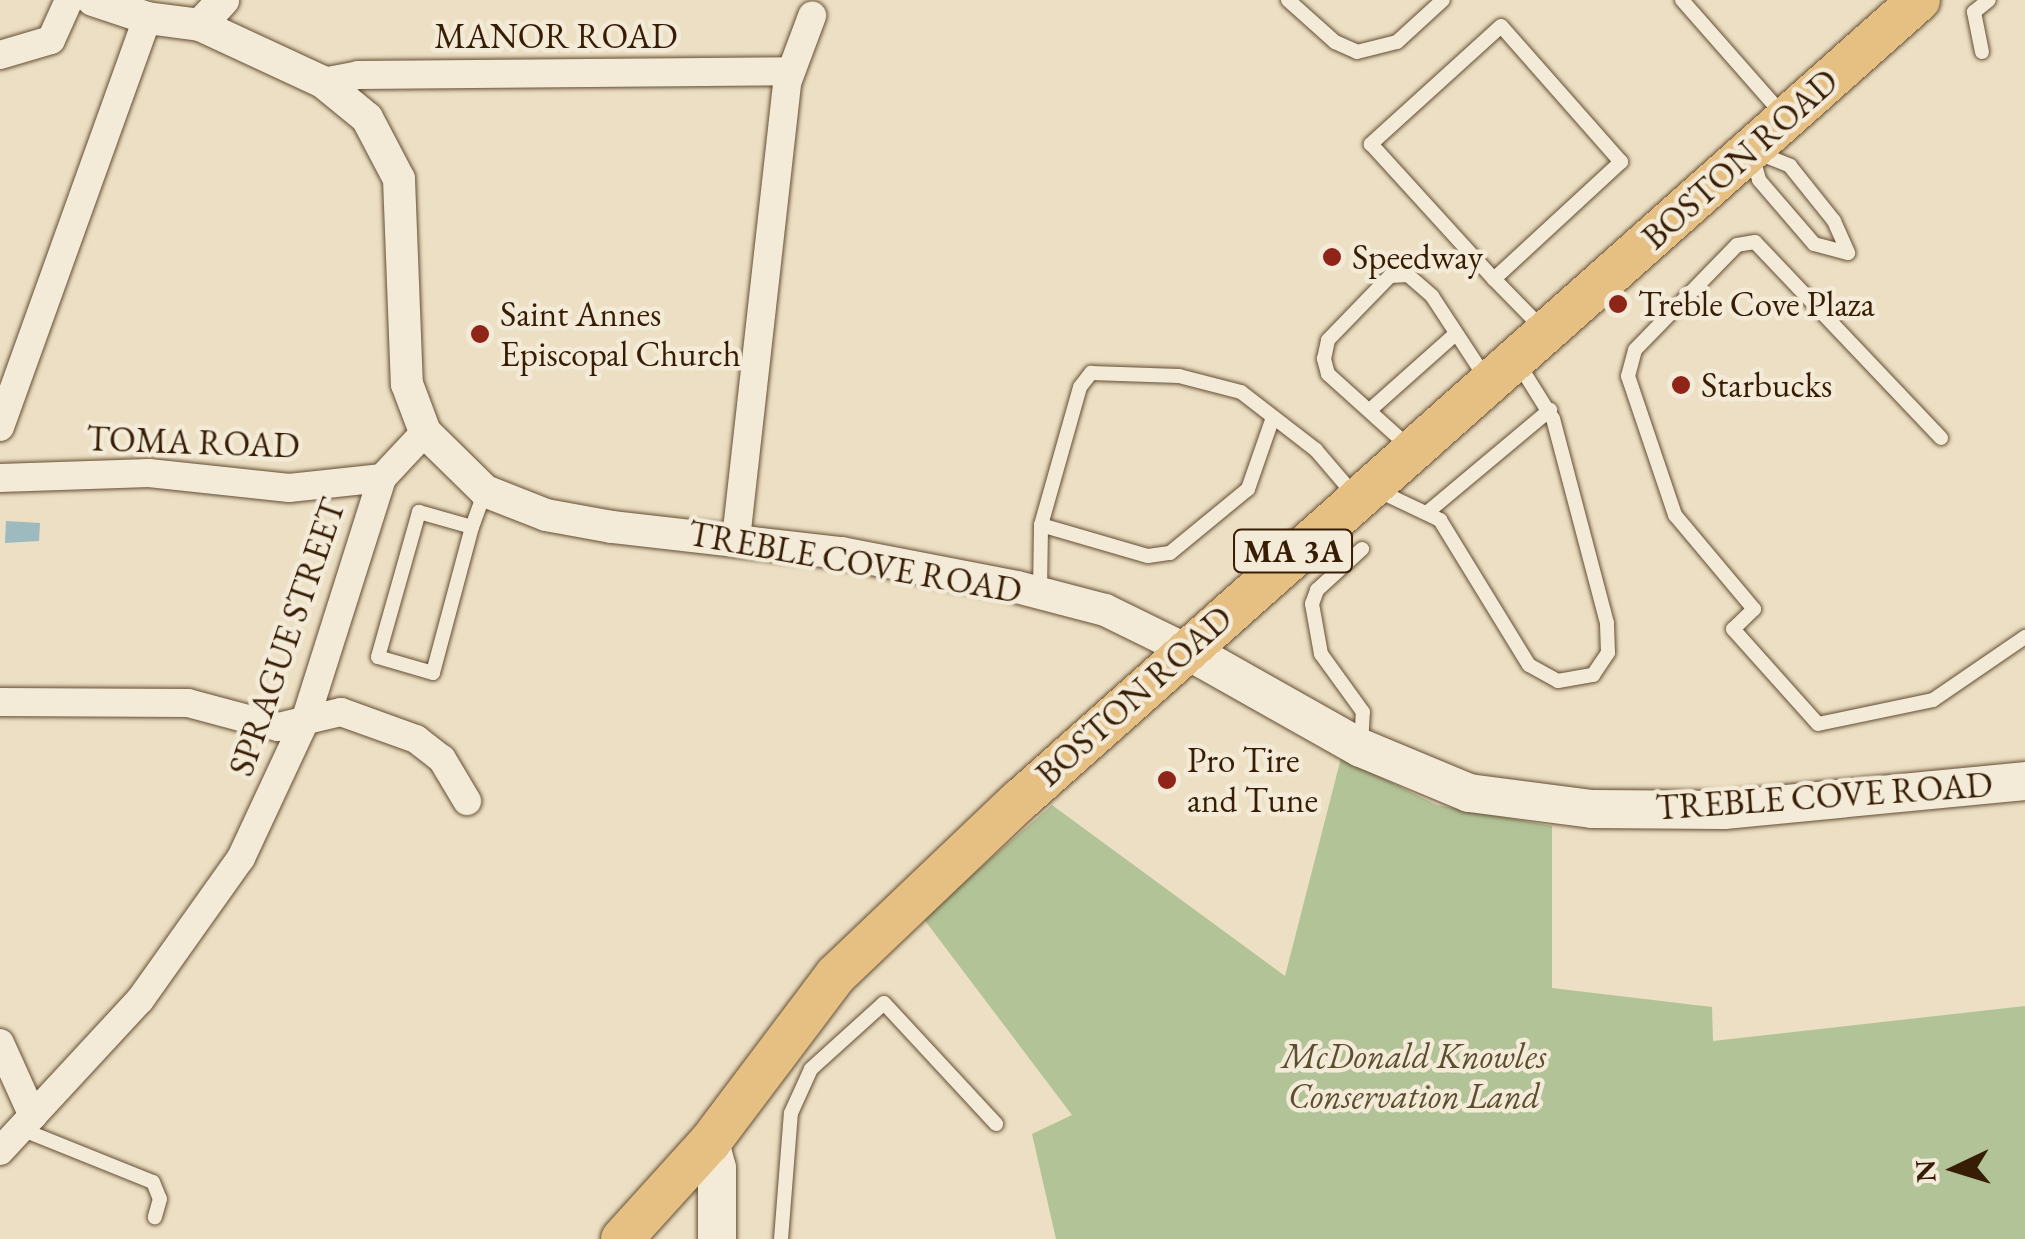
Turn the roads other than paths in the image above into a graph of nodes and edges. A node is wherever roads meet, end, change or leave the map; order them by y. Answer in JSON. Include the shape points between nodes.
{"nodes":[{"id":1,"x":69,"y":0,"type":"edge"},
{"id":2,"x":93,"y":0,"type":"edge"},
{"id":3,"x":222,"y":0,"type":"edge"},
{"id":4,"x":1288,"y":0,"type":"edge"},
{"id":5,"x":1444,"y":0,"type":"edge"},
{"id":6,"x":1682,"y":0,"type":"edge"},
{"id":7,"x":1918,"y":0,"type":"edge"},
{"id":8,"x":1988,"y":0,"type":"edge"},
{"id":9,"x":812,"y":16,"type":"dead end"},
{"id":10,"x":147,"y":18,"type":"junction"},
{"id":11,"x":200,"y":25,"type":"junction"},
{"id":12,"x":1982,"y":52,"type":"dead end"},
{"id":13,"x":0,"y":55,"type":"edge"},
{"id":14,"x":791,"y":72,"type":"junction"},
{"id":15,"x":323,"y":82,"type":"junction"},
{"id":16,"x":1786,"y":118,"type":"junction"},
{"id":17,"x":1751,"y":149,"type":"junction"},
{"id":18,"x":1494,"y":279,"type":"junction"},
{"id":19,"x":1454,"y":336,"type":"junction"},
{"id":20,"x":1517,"y":358,"type":"junction"},
{"id":21,"x":1370,"y":410,"type":"junction"},
{"id":22,"x":1550,"y":410,"type":"junction"},
{"id":23,"x":1272,"y":420,"type":"junction"},
{"id":24,"x":0,"y":427,"type":"edge"},
{"id":25,"x":424,"y":432,"type":"junction"},
{"id":26,"x":1941,"y":438,"type":"dead end"},
{"id":27,"x":1412,"y":450,"type":"junction"},
{"id":28,"x":0,"y":478,"type":"edge"},
{"id":29,"x":382,"y":478,"type":"junction"},
{"id":30,"x":486,"y":491,"type":"junction"},
{"id":31,"x":1363,"y":492,"type":"junction"},
{"id":32,"x":1429,"y":511,"type":"junction"},
{"id":33,"x":1041,"y":526,"type":"junction"},
{"id":34,"x":472,"y":527,"type":"junction"},
{"id":35,"x":736,"y":539,"type":"junction"},
{"id":36,"x":1362,"y":549,"type":"dead end"},
{"id":37,"x":1040,"y":593,"type":"junction"},
{"id":38,"x":2025,"y":637,"type":"edge"},
{"id":39,"x":1185,"y":649,"type":"junction"},
{"id":40,"x":0,"y":702,"type":"edge"},
{"id":41,"x":305,"y":721,"type":"junction"},
{"id":42,"x":1361,"y":748,"type":"junction"},
{"id":43,"x":2025,"y":781,"type":"edge"},
{"id":44,"x":467,"y":801,"type":"dead end"},
{"id":45,"x":0,"y":1043,"type":"edge"},
{"id":46,"x":27,"y":1122,"type":"junction"},
{"id":47,"x":996,"y":1124,"type":"dead end"},
{"id":48,"x":710,"y":1142,"type":"junction"},
{"id":49,"x":0,"y":1151,"type":"edge"},
{"id":50,"x":155,"y":1217,"type":"dead end"},
{"id":51,"x":622,"y":1239,"type":"edge"},
{"id":52,"x":717,"y":1239,"type":"edge"},
{"id":53,"x":780,"y":1239,"type":"edge"}],
"edges":[{"from":1,"to":13,"type":"street","via":[[51,40]]},
{"from":2,"to":10,"type":"street","name":"TREBLE COVE ROAD"},
{"from":3,"to":11,"type":"street"},
{"from":4,"to":5,"type":"lane","via":[[1335,42],[1357,52],[1398,42]]},
{"from":6,"to":16,"type":"lane"},
{"from":7,"to":16,"type":"main road","name":"BOSTON ROAD","number":"MA 3A"},
{"from":8,"to":12,"type":"lane","via":[[1974,12]]},
{"from":9,"to":14,"type":"street"},
{"from":10,"to":11,"type":"street","name":"TREBLE COVE ROAD"},
{"from":10,"to":24,"type":"street"},
{"from":11,"to":15,"type":"street","name":"TREBLE COVE ROAD"},
{"from":14,"to":15,"type":"street","name":"MANOR ROAD","via":[[358,75]]},
{"from":14,"to":35,"type":"street"},
{"from":15,"to":25,"type":"street","name":"TREBLE COVE ROAD","via":[[367,118],[399,179],[402,362]]},
{"from":16,"to":17,"type":"main road","name":"BOSTON ROAD","number":"MA 3A"},
{"from":17,"to":17,"type":"lane","via":[[1759,180],[1814,244],[1848,253],[1834,221],[1790,166]]},
{"from":17,"to":20,"type":"main road","name":"BOSTON ROAD","number":"MA 3A"},
{"from":18,"to":18,"type":"lane","via":[[1370,144],[1501,26],[1621,162]]},
{"from":18,"to":20,"type":"lane"},
{"from":19,"to":20,"type":"lane"},
{"from":19,"to":21,"type":"lane"},
{"from":19,"to":21,"type":"lane","via":[[1432,296],[1408,275],[1390,276],[1328,340],[1324,359],[1328,374]]},
{"from":20,"to":22,"type":"lane"},
{"from":20,"to":27,"type":"main road","name":"BOSTON ROAD","number":"MA 3A"},
{"from":21,"to":27,"type":"lane"},
{"from":22,"to":32,"type":"lane"},
{"from":22,"to":32,"type":"lane","via":[[1607,623],[1608,653],[1593,675],[1558,681],[1529,665]]},
{"from":23,"to":31,"type":"lane"},
{"from":23,"to":33,"type":"lane","via":[[1248,489],[1170,553],[1148,556]]},
{"from":23,"to":33,"type":"lane","via":[[1241,392],[1179,376],[1098,371],[1085,378]]},
{"from":25,"to":29,"type":"street","name":"SPRAGUE STREET"},
{"from":25,"to":30,"type":"street","name":"TREBLE COVE ROAD"},
{"from":26,"to":38,"type":"lane","via":[[1755,242],[1737,245],[1635,350],[1628,376],[1675,515],[1754,609],[1732,629],[1818,724],[1933,700]]},
{"from":27,"to":31,"type":"main road","name":"BOSTON ROAD","number":"MA 3A"},
{"from":28,"to":29,"type":"street","name":"TOMA ROAD","via":[[149,473],[289,488]]},
{"from":29,"to":41,"type":"street","name":"SPRAGUE STREET"},
{"from":30,"to":34,"type":"lane"},
{"from":30,"to":35,"type":"street","name":"TREBLE COVE ROAD","via":[[546,515]]},
{"from":31,"to":32,"type":"lane"},
{"from":31,"to":39,"type":"main road","name":"BOSTON ROAD","number":"MA 3A"},
{"from":33,"to":37,"type":"lane"},
{"from":34,"to":34,"type":"lane","via":[[419,512],[378,658],[433,673]]},
{"from":35,"to":37,"type":"street","name":"TREBLE COVE ROAD","via":[[907,563]]},
{"from":36,"to":42,"type":"lane","via":[[1312,604],[1321,654],[1363,712]]},
{"from":37,"to":39,"type":"street","name":"TREBLE COVE ROAD","via":[[1123,616]]},
{"from":39,"to":42,"type":"main road","name":"TREBLE COVE ROAD"},
{"from":39,"to":48,"type":"main road","name":"BOSTON ROAD","number":"MA 3A","via":[[836,975]]},
{"from":40,"to":41,"type":"street","via":[[188,703],[278,727]]},
{"from":41,"to":44,"type":"street","via":[[340,712],[416,739],[442,758]]},
{"from":41,"to":46,"type":"street","name":"SPRAGUE STREET","via":[[241,858],[140,1000]]},
{"from":42,"to":43,"type":"main road","name":"TREBLE COVE ROAD","via":[[1469,794],[1592,809],[1724,810]]},
{"from":45,"to":46,"type":"street"},
{"from":46,"to":49,"type":"street","name":"SPRAGUE STREET"},
{"from":46,"to":50,"type":"lane","via":[[154,1182],[160,1199]]},
{"from":47,"to":53,"type":"lane","via":[[884,1003],[811,1070],[791,1113]]},
{"from":48,"to":51,"type":"main road","name":"BOSTON ROAD","number":"MA 3A"},
{"from":48,"to":52,"type":"main road","via":[[717,1168]]}]}
